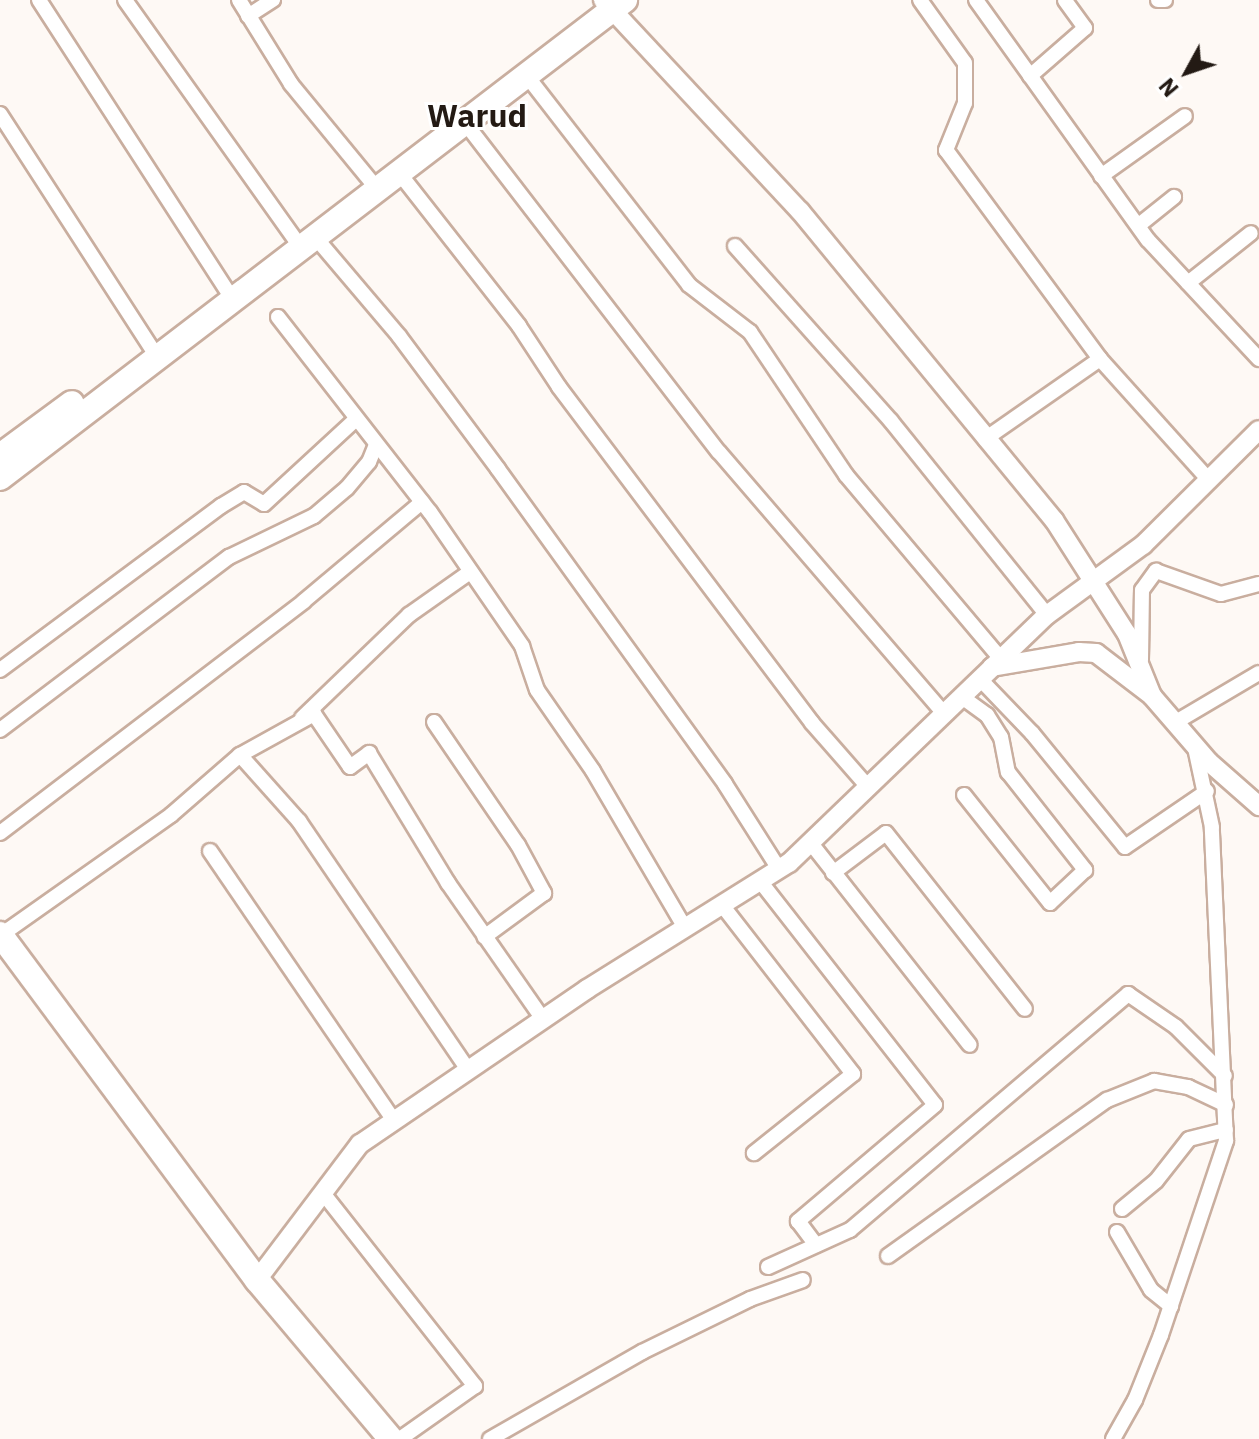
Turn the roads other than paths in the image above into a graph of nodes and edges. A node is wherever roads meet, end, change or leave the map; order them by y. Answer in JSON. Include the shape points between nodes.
{"nodes":[{"id":1,"x":39,"y":0,"type":"edge"},
{"id":2,"x":125,"y":0,"type":"edge"},
{"id":3,"x":239,"y":0,"type":"edge"},
{"id":4,"x":273,"y":0,"type":"edge"},
{"id":5,"x":920,"y":0,"type":"edge"},
{"id":6,"x":976,"y":0,"type":"edge"},
{"id":7,"x":1065,"y":0,"type":"edge"},
{"id":8,"x":1158,"y":0,"type":"edge"},
{"id":9,"x":1165,"y":0,"type":"edge"},
{"id":10,"x":609,"y":3,"type":"edge"},
{"id":11,"x":248,"y":16,"type":"junction"},
{"id":12,"x":527,"y":76,"type":"junction"},
{"id":13,"x":1030,"y":76,"type":"junction"},
{"id":14,"x":0,"y":114,"type":"edge"},
{"id":15,"x":1185,"y":116,"type":"dead end"},
{"id":16,"x":466,"y":124,"type":"junction"},
{"id":17,"x":400,"y":174,"type":"junction"},
{"id":18,"x":1101,"y":176,"type":"junction"},
{"id":19,"x":373,"y":184,"type":"junction"},
{"id":20,"x":1174,"y":197,"type":"dead end"},
{"id":21,"x":1139,"y":225,"type":"junction"},
{"id":22,"x":1251,"y":233,"type":"dead end"},
{"id":23,"x":303,"y":241,"type":"junction"},
{"id":24,"x":735,"y":246,"type":"dead end"},
{"id":25,"x":1188,"y":283,"type":"junction"},
{"id":26,"x":228,"y":294,"type":"junction"},
{"id":27,"x":278,"y":317,"type":"dead end"},
{"id":28,"x":154,"y":351,"type":"junction"},
{"id":29,"x":1100,"y":359,"type":"junction"},
{"id":30,"x":1259,"y":359,"type":"edge"},
{"id":31,"x":355,"y":420,"type":"junction"},
{"id":32,"x":1259,"y":430,"type":"edge"},
{"id":33,"x":985,"y":439,"type":"junction"},
{"id":34,"x":376,"y":445,"type":"junction"},
{"id":35,"x":0,"y":456,"type":"edge"},
{"id":36,"x":0,"y":478,"type":"edge"},
{"id":37,"x":1209,"y":480,"type":"junction"},
{"id":38,"x":422,"y":502,"type":"junction"},
{"id":39,"x":470,"y":572,"type":"junction"},
{"id":40,"x":1096,"y":580,"type":"junction"},
{"id":41,"x":1259,"y":584,"type":"edge"},
{"id":42,"x":1047,"y":615,"type":"junction"},
{"id":43,"x":1141,"y":668,"type":"junction"},
{"id":44,"x":991,"y":669,"type":"junction"},
{"id":45,"x":0,"y":670,"type":"edge"},
{"id":46,"x":1259,"y":673,"type":"edge"},
{"id":47,"x":1152,"y":696,"type":"junction"},
{"id":48,"x":962,"y":697,"type":"junction"},
{"id":49,"x":944,"y":714,"type":"junction"},
{"id":50,"x":302,"y":718,"type":"junction"},
{"id":51,"x":434,"y":722,"type":"dead end"},
{"id":52,"x":1176,"y":722,"type":"junction"},
{"id":53,"x":0,"y":730,"type":"edge"},
{"id":54,"x":1194,"y":744,"type":"junction"},
{"id":55,"x":240,"y":755,"type":"junction"},
{"id":56,"x":868,"y":787,"type":"junction"},
{"id":57,"x":1207,"y":791,"type":"junction"},
{"id":58,"x":964,"y":795,"type":"dead end"},
{"id":59,"x":1259,"y":806,"type":"edge"},
{"id":60,"x":0,"y":833,"type":"edge"},
{"id":61,"x":810,"y":842,"type":"junction"},
{"id":62,"x":210,"y":851,"type":"dead end"},
{"id":63,"x":779,"y":869,"type":"junction"},
{"id":64,"x":833,"y":873,"type":"junction"},
{"id":65,"x":760,"y":881,"type":"junction"},
{"id":66,"x":722,"y":905,"type":"junction"},
{"id":67,"x":685,"y":928,"type":"junction"},
{"id":68,"x":0,"y":934,"type":"edge"},
{"id":69,"x":484,"y":937,"type":"junction"},
{"id":70,"x":1025,"y":1009,"type":"dead end"},
{"id":71,"x":543,"y":1019,"type":"junction"},
{"id":72,"x":970,"y":1045,"type":"dead end"},
{"id":73,"x":468,"y":1070,"type":"junction"},
{"id":74,"x":1225,"y":1076,"type":"junction"},
{"id":75,"x":1226,"y":1105,"type":"junction"},
{"id":76,"x":394,"y":1121,"type":"junction"},
{"id":77,"x":1226,"y":1130,"type":"junction"},
{"id":78,"x":754,"y":1153,"type":"dead end"},
{"id":79,"x":323,"y":1193,"type":"junction"},
{"id":80,"x":1122,"y":1209,"type":"dead end"},
{"id":81,"x":1117,"y":1232,"type":"dead end"},
{"id":82,"x":816,"y":1245,"type":"junction"},
{"id":83,"x":888,"y":1256,"type":"dead end"},
{"id":84,"x":768,"y":1267,"type":"dead end"},
{"id":85,"x":257,"y":1280,"type":"junction"},
{"id":86,"x":803,"y":1280,"type":"dead end"},
{"id":87,"x":1171,"y":1306,"type":"junction"},
{"id":88,"x":391,"y":1439,"type":"edge"},
{"id":89,"x":400,"y":1439,"type":"edge"},
{"id":90,"x":490,"y":1439,"type":"edge"},
{"id":91,"x":1113,"y":1439,"type":"edge"}],
"edges":[{"from":1,"to":26,"type":"street"},
{"from":2,"to":23,"type":"street"},
{"from":3,"to":11,"type":"street"},
{"from":4,"to":11,"type":"street"},
{"from":5,"to":29,"type":"street","via":[[965,63],[965,103],[946,150]]},
{"from":6,"to":13,"type":"street"},
{"from":7,"to":13,"type":"street","via":[[1085,28]]},
{"from":8,"to":9,"type":"street"},
{"from":10,"to":12,"type":"highway"},
{"from":10,"to":19,"type":"highway"},
{"from":10,"to":33,"type":"street","via":[[800,211]]},
{"from":11,"to":19,"type":"street","via":[[291,84]]},
{"from":12,"to":16,"type":"highway"},
{"from":12,"to":44,"type":"street","via":[[689,285],[750,332],[846,475]]},
{"from":13,"to":18,"type":"street"},
{"from":14,"to":28,"type":"street"},
{"from":15,"to":18,"type":"street"},
{"from":16,"to":17,"type":"highway"},
{"from":16,"to":49,"type":"street","via":[[678,402]]},
{"from":17,"to":19,"type":"highway"},
{"from":17,"to":56,"type":"street","via":[[812,723]]},
{"from":18,"to":21,"type":"street"},
{"from":19,"to":23,"type":"highway"},
{"from":20,"to":21,"type":"street"},
{"from":21,"to":25,"type":"street"},
{"from":22,"to":25,"type":"street"},
{"from":23,"to":26,"type":"highway"},
{"from":23,"to":63,"type":"street","via":[[408,348],[749,818]]},
{"from":24,"to":42,"type":"street","via":[[891,421]]},
{"from":25,"to":30,"type":"street"},
{"from":26,"to":28,"type":"highway"},
{"from":27,"to":31,"type":"street"},
{"from":28,"to":35,"type":"highway"},
{"from":28,"to":36,"type":"highway"},
{"from":29,"to":33,"type":"street"},
{"from":29,"to":37,"type":"street"},
{"from":31,"to":34,"type":"street"},
{"from":31,"to":45,"type":"street","via":[[264,504],[244,492],[221,506]]},
{"from":32,"to":37,"type":"street"},
{"from":33,"to":40,"type":"street"},
{"from":34,"to":38,"type":"street"},
{"from":34,"to":53,"type":"street","via":[[362,471],[314,516],[229,557]]},
{"from":37,"to":40,"type":"street","via":[[1143,545]]},
{"from":38,"to":39,"type":"street"},
{"from":38,"to":60,"type":"street","via":[[304,601]]},
{"from":39,"to":50,"type":"street","via":[[409,615]]},
{"from":39,"to":67,"type":"street","via":[[522,646],[537,690],[593,771]]},
{"from":40,"to":42,"type":"street"},
{"from":40,"to":43,"type":"street"},
{"from":41,"to":43,"type":"street","via":[[1221,594],[1156,571],[1148,577],[1140,608]]},
{"from":42,"to":44,"type":"street"},
{"from":43,"to":47,"type":"street"},
{"from":44,"to":47,"type":"street","via":[[1096,653]]},
{"from":44,"to":48,"type":"street"},
{"from":44,"to":57,"type":"street","via":[[1032,733],[1125,847]]},
{"from":46,"to":52,"type":"street"},
{"from":47,"to":52,"type":"street"},
{"from":48,"to":49,"type":"street"},
{"from":48,"to":58,"type":"street","via":[[987,715],[1001,737],[1008,772],[1085,870],[1050,903]]},
{"from":49,"to":56,"type":"street"},
{"from":50,"to":55,"type":"street"},
{"from":50,"to":69,"type":"street","via":[[314,714],[350,767],[369,753]]},
{"from":51,"to":69,"type":"street","via":[[518,845],[544,893]]},
{"from":52,"to":54,"type":"street"},
{"from":54,"to":57,"type":"street"},
{"from":54,"to":59,"type":"street"},
{"from":55,"to":68,"type":"street","via":[[171,815]]},
{"from":55,"to":73,"type":"street","via":[[299,821]]},
{"from":56,"to":61,"type":"street"},
{"from":57,"to":74,"type":"street"},
{"from":61,"to":63,"type":"street"},
{"from":61,"to":64,"type":"street"},
{"from":62,"to":76,"type":"street"},
{"from":63,"to":65,"type":"street"},
{"from":64,"to":70,"type":"street","via":[[886,833]]},
{"from":64,"to":72,"type":"street"},
{"from":65,"to":66,"type":"street"},
{"from":65,"to":82,"type":"street","via":[[935,1105],[798,1221]]},
{"from":66,"to":67,"type":"street"},
{"from":66,"to":78,"type":"street","via":[[853,1074]]},
{"from":67,"to":71,"type":"street"},
{"from":68,"to":85,"type":"highway"},
{"from":69,"to":71,"type":"street"},
{"from":71,"to":73,"type":"street"},
{"from":73,"to":76,"type":"street"},
{"from":74,"to":75,"type":"street"},
{"from":74,"to":82,"type":"street","via":[[1176,1027],[1128,994],[850,1230]]},
{"from":75,"to":77,"type":"street"},
{"from":75,"to":83,"type":"street","via":[[1188,1087],[1154,1081],[1107,1100]]},
{"from":76,"to":79,"type":"street","via":[[360,1144]]},
{"from":77,"to":80,"type":"street","via":[[1189,1139],[1156,1181]]},
{"from":77,"to":87,"type":"street"},
{"from":79,"to":85,"type":"street"},
{"from":79,"to":89,"type":"street","via":[[475,1386]]},
{"from":81,"to":87,"type":"street","via":[[1151,1290]]},
{"from":82,"to":84,"type":"street"},
{"from":85,"to":88,"type":"highway"},
{"from":86,"to":90,"type":"street","via":[[742,1302],[642,1352]]},
{"from":87,"to":91,"type":"street","via":[[1135,1400]]}]}
